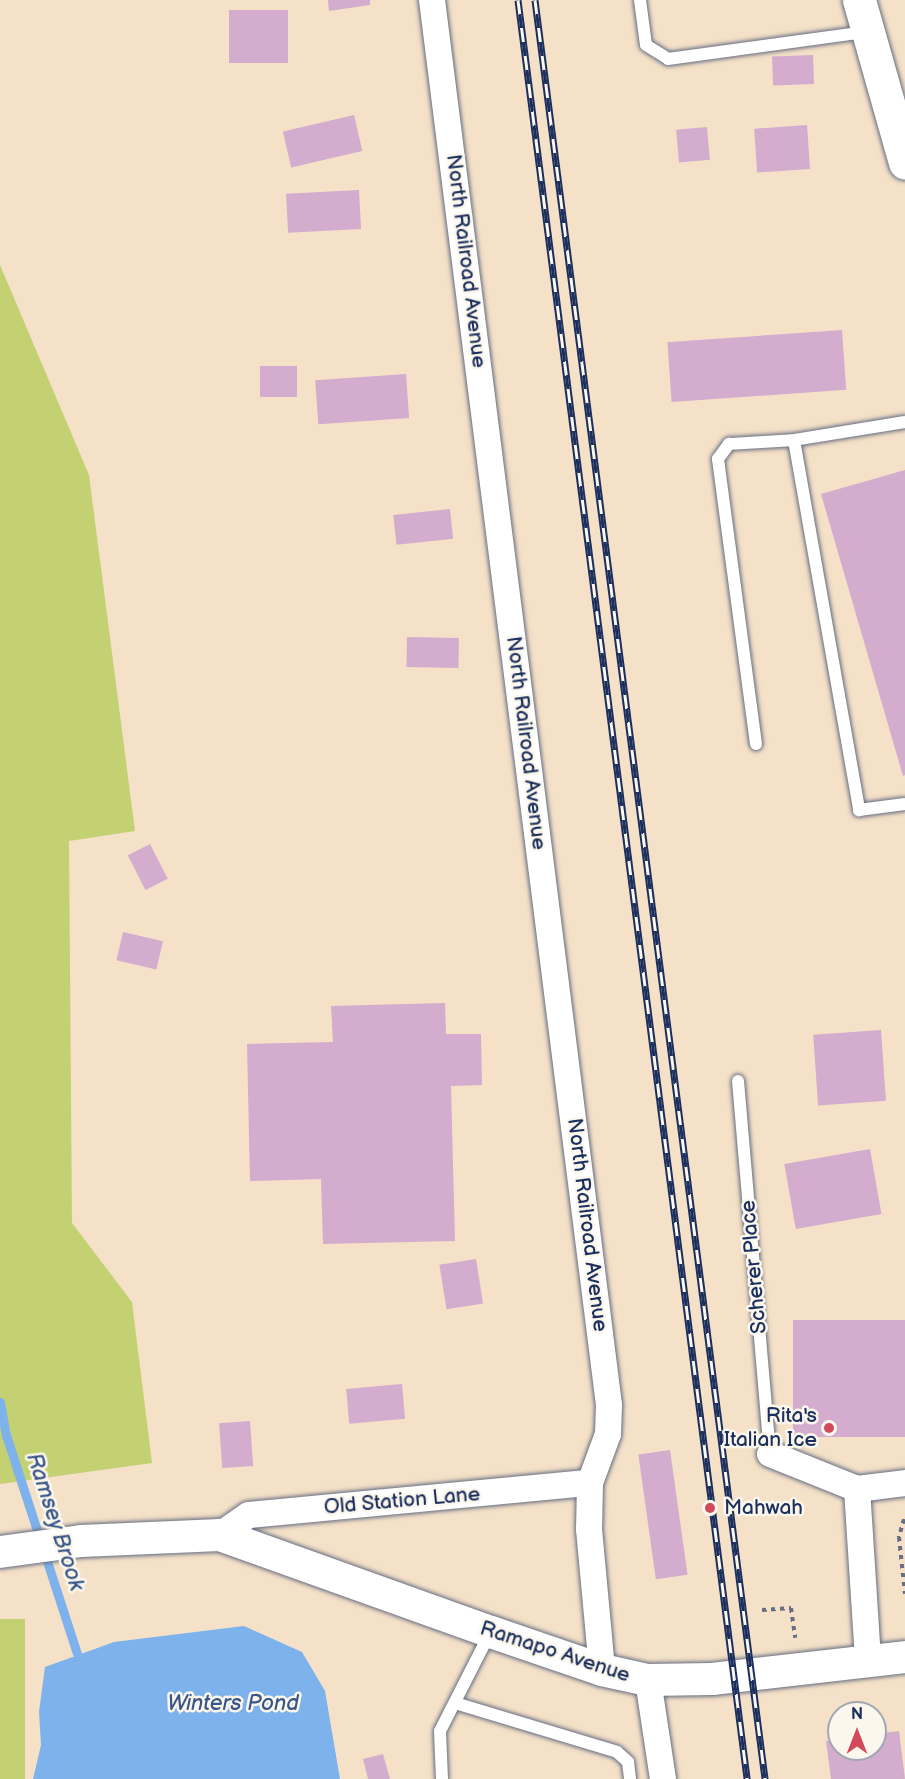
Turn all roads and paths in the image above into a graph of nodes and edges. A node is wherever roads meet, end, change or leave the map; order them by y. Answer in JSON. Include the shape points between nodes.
{"nodes":[{"id":1,"x":432,"y":0,"type":"edge"},
{"id":2,"x":640,"y":0,"type":"edge"},
{"id":3,"x":859,"y":0,"type":"edge"},
{"id":4,"x":868,"y":32,"type":"junction"},
{"id":5,"x":905,"y":163,"type":"edge"},
{"id":6,"x":905,"y":422,"type":"edge"},
{"id":7,"x":794,"y":440,"type":"junction"},
{"id":8,"x":756,"y":744,"type":"dead end"},
{"id":9,"x":905,"y":804,"type":"edge"},
{"id":10,"x":738,"y":1081,"type":"dead end"},
{"id":11,"x":770,"y":1454,"type":"joint"},
{"id":12,"x":590,"y":1483,"type":"junction"},
{"id":13,"x":905,"y":1484,"type":"edge"},
{"id":14,"x":857,"y":1489,"type":"junction"},
{"id":15,"x":898,"y":1518,"type":"dead end"},
{"id":16,"x":905,"y":1519,"type":"edge"},
{"id":17,"x":220,"y":1535,"type":"junction"},
{"id":18,"x":0,"y":1552,"type":"edge"},
{"id":19,"x":905,"y":1594,"type":"edge"},
{"id":20,"x":762,"y":1610,"type":"dead end"},
{"id":21,"x":793,"y":1625,"type":"dead end"},
{"id":22,"x":491,"y":1632,"type":"junction"},
{"id":23,"x":868,"y":1661,"type":"junction"},
{"id":24,"x":904,"y":1663,"type":"edge"},
{"id":25,"x":602,"y":1670,"type":"junction"},
{"id":26,"x":648,"y":1680,"type":"junction"},
{"id":27,"x":455,"y":1703,"type":"junction"},
{"id":28,"x":442,"y":1779,"type":"edge"},
{"id":29,"x":630,"y":1779,"type":"edge"},
{"id":30,"x":663,"y":1779,"type":"edge"}],
"edges":[{"from":1,"to":12,"type":"street","name":"North Railroad Avenue","via":[[609,1405],[608,1434]]},
{"from":2,"to":4,"type":"lane","via":[[646,45],[668,59]]},
{"from":3,"to":4,"type":"main road"},
{"from":4,"to":5,"type":"main road"},
{"from":6,"to":7,"type":"lane"},
{"from":7,"to":8,"type":"lane","via":[[729,444],[718,459]]},
{"from":7,"to":9,"type":"lane","via":[[858,810]]},
{"from":10,"to":11,"type":"lane","name":"Scherer Place"},
{"from":11,"to":14,"type":"street"},
{"from":12,"to":17,"type":"street","name":"Old Station Lane","via":[[249,1515]]},
{"from":12,"to":25,"type":"street","name":"North Railroad Avenue","via":[[588,1529]]},
{"from":13,"to":14,"type":"street"},
{"from":14,"to":23,"type":"street"},
{"from":15,"to":16,"type":"path"},
{"from":16,"to":19,"type":"path","via":[[899,1537]]},
{"from":17,"to":18,"type":"street","via":[[81,1541]]},
{"from":17,"to":22,"type":"street","name":"Ramapo Avenue"},
{"from":20,"to":21,"type":"path","via":[[791,1608]]},
{"from":22,"to":25,"type":"street","name":"Ramapo Avenue"},
{"from":22,"to":27,"type":"lane"},
{"from":23,"to":24,"type":"street","name":"Ramapo Avenue"},
{"from":23,"to":26,"type":"street","name":"Ramapo Avenue","via":[[712,1679]]},
{"from":25,"to":26,"type":"street","name":"Ramapo Avenue"},
{"from":26,"to":30,"type":"street"},
{"from":27,"to":28,"type":"lane","via":[[440,1731]]},
{"from":27,"to":29,"type":"lane","via":[[617,1752],[628,1761]]}]}
